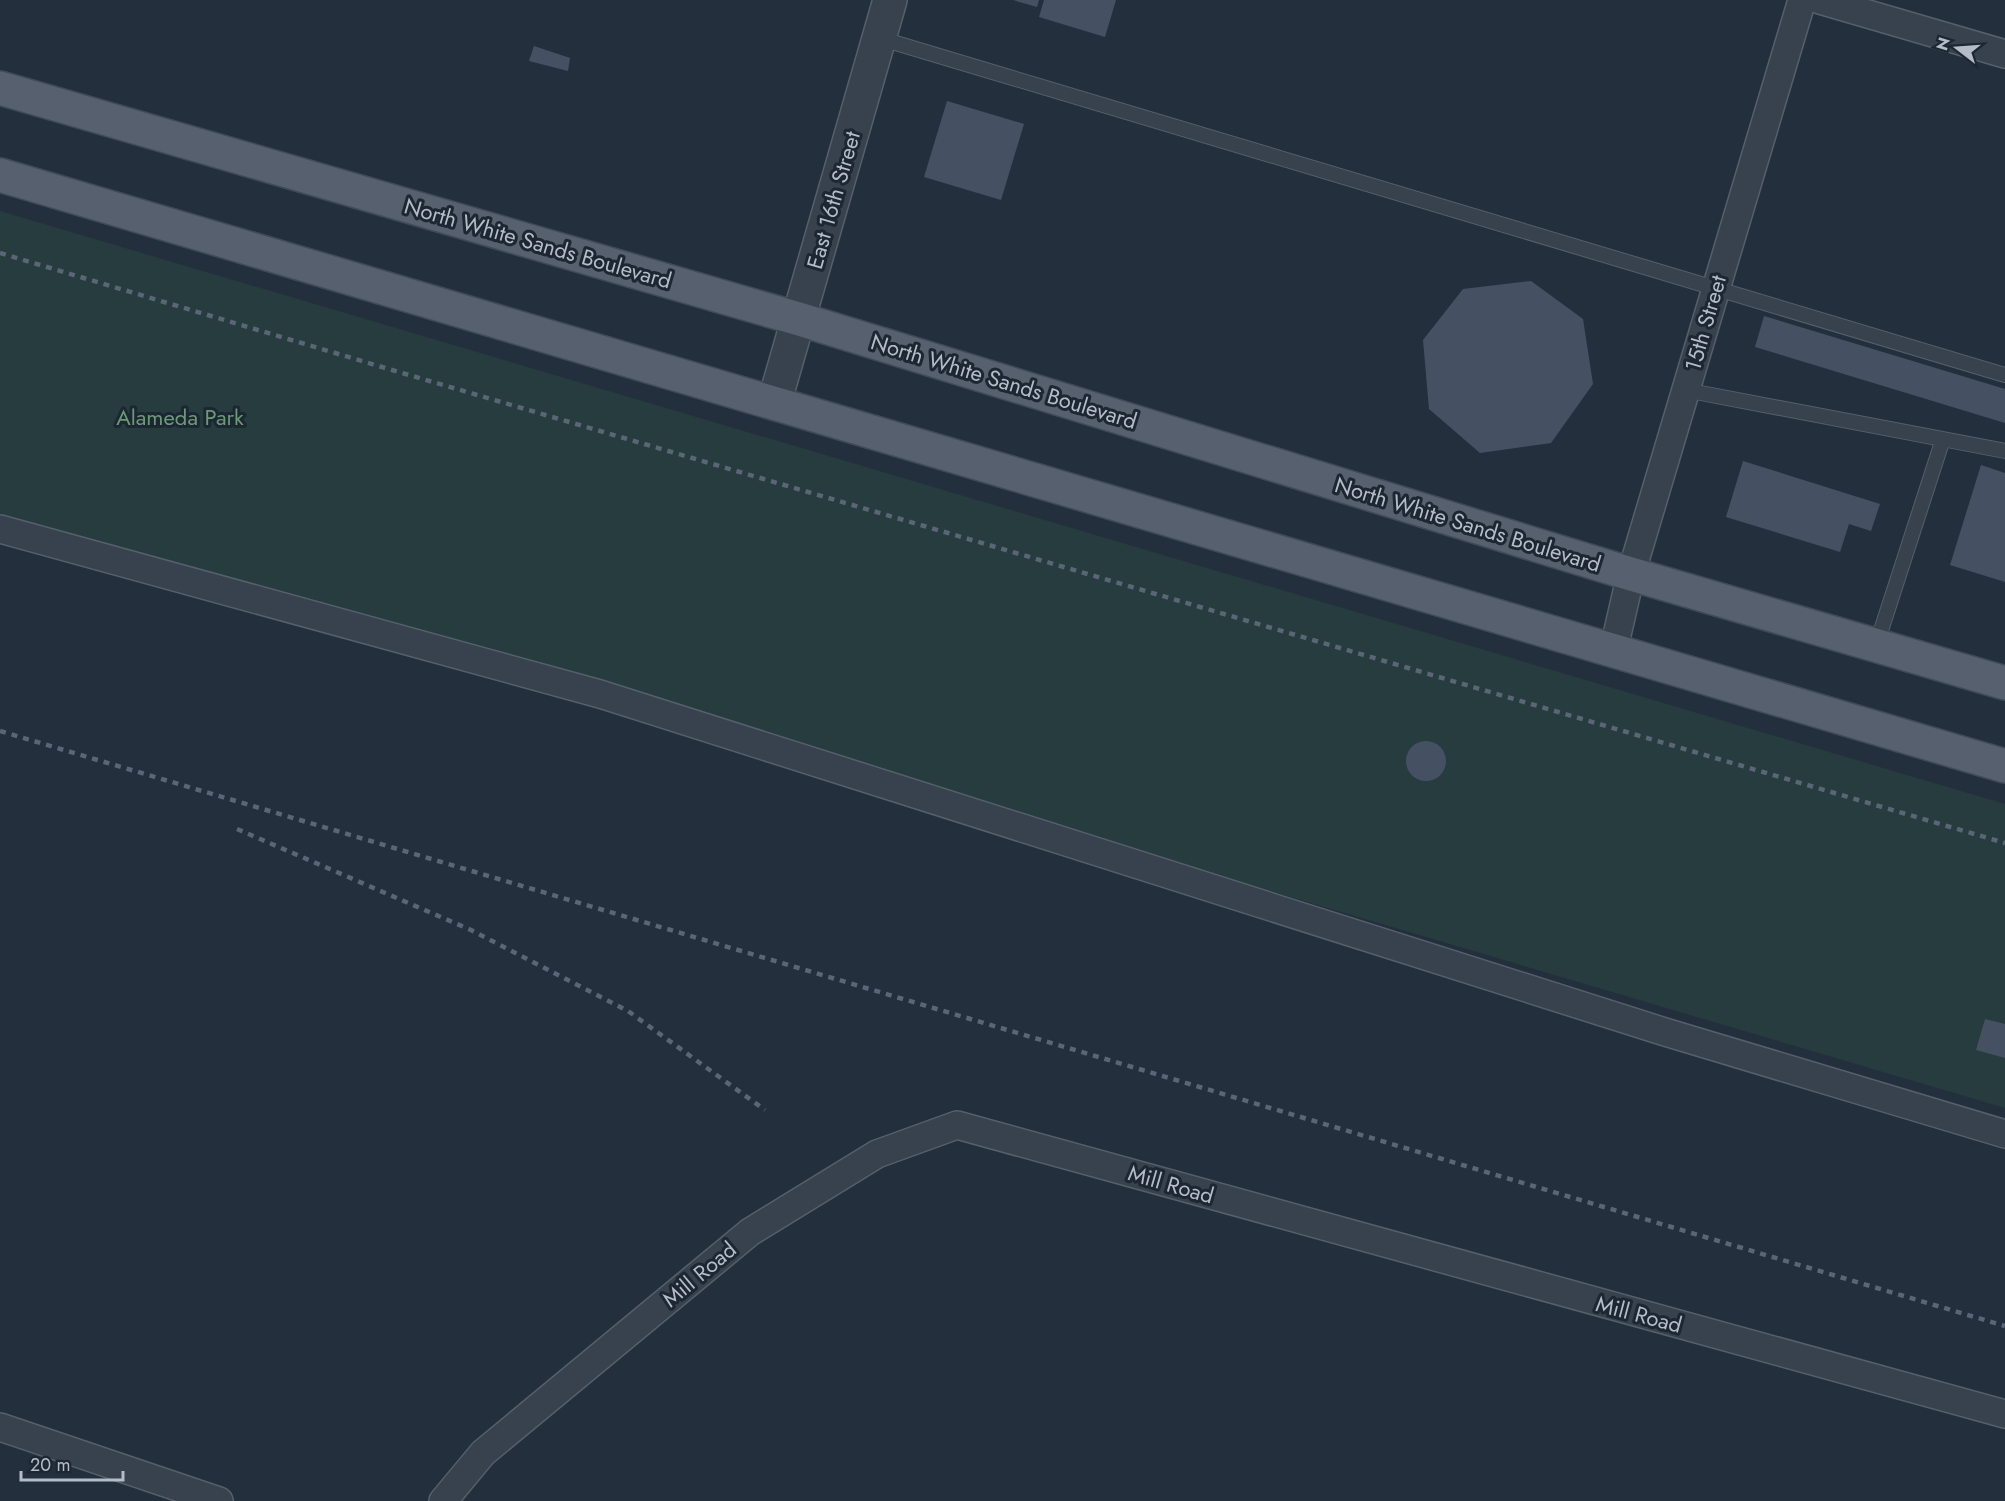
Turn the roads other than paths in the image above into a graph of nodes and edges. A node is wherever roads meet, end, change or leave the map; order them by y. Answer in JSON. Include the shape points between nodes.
{"nodes":[{"id":1,"x":890,"y":0,"type":"edge"},
{"id":2,"x":1802,"y":0,"type":"edge"},
{"id":3,"x":1820,"y":0,"type":"edge"},
{"id":4,"x":879,"y":38,"type":"junction"},
{"id":5,"x":2005,"y":54,"type":"edge"},
{"id":6,"x":0,"y":88,"type":"edge"},
{"id":7,"x":0,"y":175,"type":"edge"},
{"id":8,"x":1715,"y":289,"type":"junction"},
{"id":9,"x":799,"y":319,"type":"junction"},
{"id":10,"x":2005,"y":375,"type":"edge"},
{"id":11,"x":1685,"y":390,"type":"junction"},
{"id":12,"x":775,"y":400,"type":"junction"},
{"id":13,"x":1943,"y":439,"type":"junction"},
{"id":14,"x":2005,"y":451,"type":"edge"},
{"id":15,"x":0,"y":529,"type":"edge"},
{"id":16,"x":1631,"y":574,"type":"junction"},
{"id":17,"x":1876,"y":646,"type":"junction"},
{"id":18,"x":1614,"y":648,"type":"junction"},
{"id":19,"x":2005,"y":683,"type":"edge"},
{"id":20,"x":2005,"y":766,"type":"edge"},
{"id":21,"x":2005,"y":1134,"type":"edge"},
{"id":22,"x":2005,"y":1414,"type":"edge"},
{"id":23,"x":0,"y":1427,"type":"edge"},
{"id":24,"x":219,"y":1501,"type":"edge"},
{"id":25,"x":443,"y":1501,"type":"edge"}],
"edges":[{"from":1,"to":4,"type":"street","name":"East 16th Street"},
{"from":2,"to":8,"type":"street","name":"15th Street"},
{"from":3,"to":5,"type":"street"},
{"from":4,"to":8,"type":"lane"},
{"from":4,"to":9,"type":"street","name":"East 16th Street"},
{"from":6,"to":9,"type":"main road","name":"North White Sands Boulevard"},
{"from":7,"to":12,"type":"main road"},
{"from":8,"to":10,"type":"lane"},
{"from":8,"to":11,"type":"street","name":"15th Street"},
{"from":9,"to":12,"type":"street","name":"East 16th Street"},
{"from":9,"to":16,"type":"main road","name":"North White Sands Boulevard"},
{"from":11,"to":13,"type":"lane"},
{"from":11,"to":16,"type":"street","name":"15th Street"},
{"from":12,"to":18,"type":"main road"},
{"from":13,"to":14,"type":"lane"},
{"from":13,"to":17,"type":"lane"},
{"from":15,"to":21,"type":"street","via":[[600,694],[1665,1032]]},
{"from":16,"to":17,"type":"main road","name":"North White Sands Boulevard"},
{"from":16,"to":18,"type":"street","name":"15th Street"},
{"from":17,"to":19,"type":"main road","name":"North White Sands Boulevard"},
{"from":18,"to":20,"type":"main road"},
{"from":22,"to":25,"type":"street","name":"Mill Road","via":[[957,1125],[877,1154],[750,1232],[483,1453]]},
{"from":23,"to":24,"type":"street"}]}
